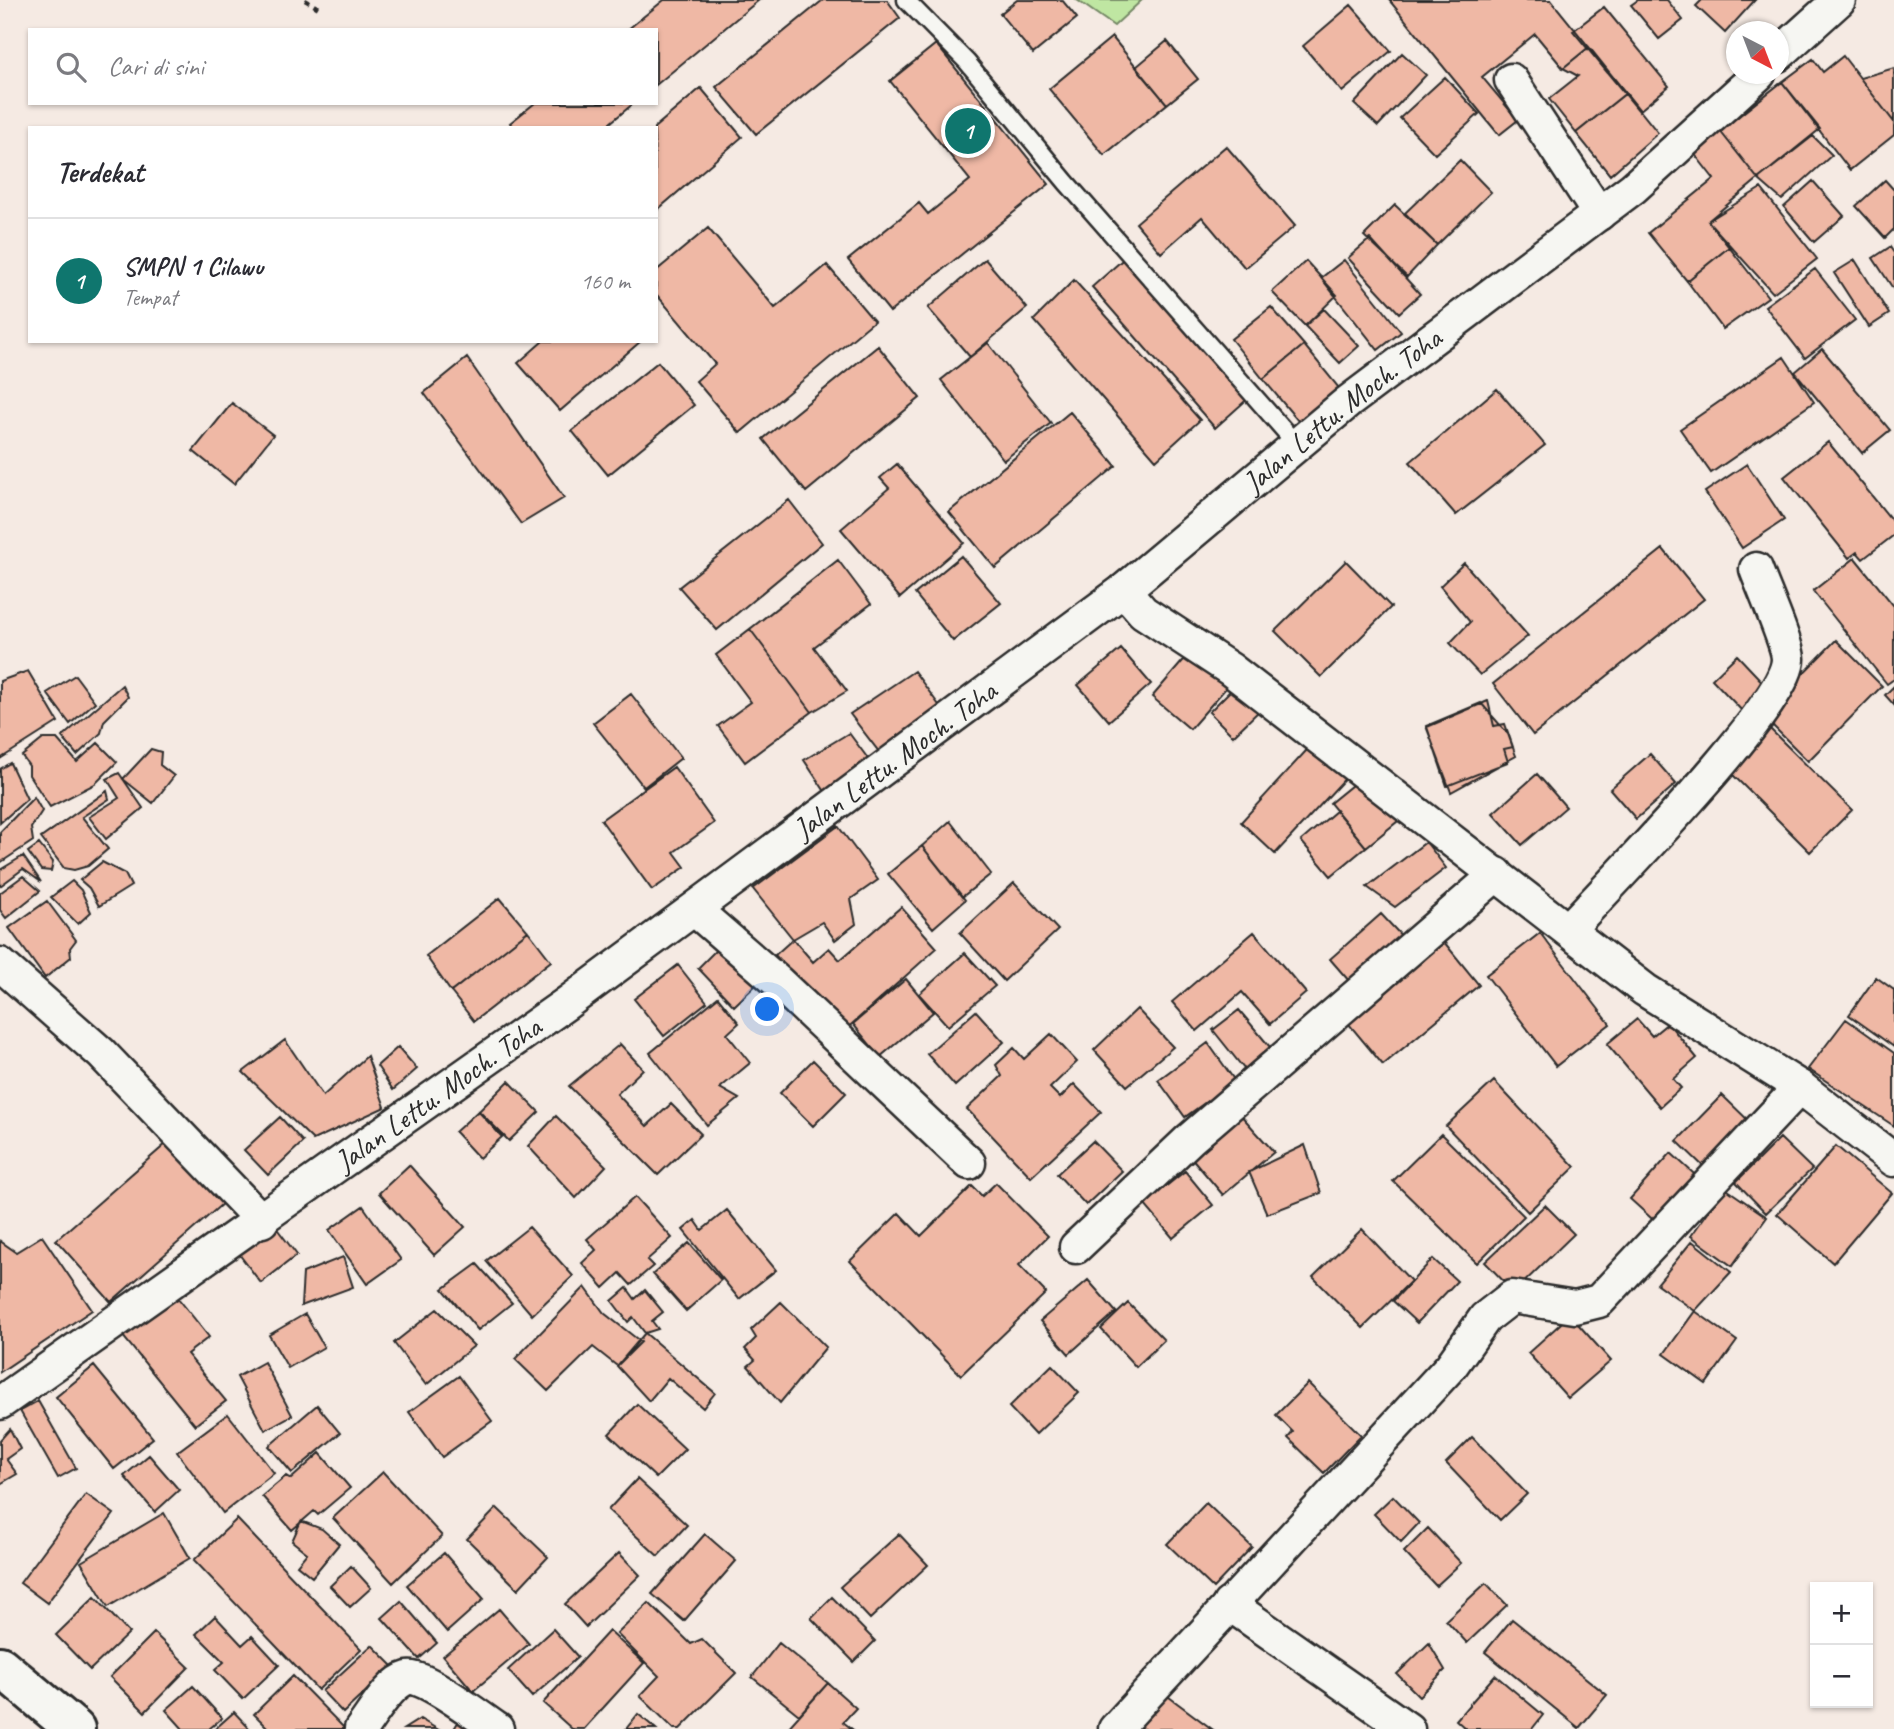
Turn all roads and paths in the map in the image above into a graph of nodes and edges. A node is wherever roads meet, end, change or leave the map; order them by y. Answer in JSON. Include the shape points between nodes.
{"nodes":[{"id":1,"x":305,"y":0,"type":"edge"},
{"id":2,"x":906,"y":0,"type":"edge"},
{"id":3,"x":1839,"y":0,"type":"edge"},
{"id":4,"x":322,"y":10,"type":"dead end"},
{"id":5,"x":1789,"y":46,"type":"edge"},
{"id":6,"x":1511,"y":80,"type":"dead end"},
{"id":7,"x":1748,"y":84,"type":"edge"},
{"id":8,"x":1599,"y":214,"type":"junction"},
{"id":9,"x":1297,"y":445,"type":"junction"},
{"id":10,"x":1756,"y":569,"type":"dead end"},
{"id":11,"x":1124,"y":590,"type":"junction"},
{"id":12,"x":1497,"y":874,"type":"junction"},
{"id":13,"x":695,"y":910,"type":"junction"},
{"id":14,"x":1568,"y":930,"type":"junction"},
{"id":15,"x":0,"y":964,"type":"edge"},
{"id":16,"x":1800,"y":1087,"type":"junction"},
{"id":17,"x":1894,"y":1160,"type":"edge"},
{"id":18,"x":970,"y":1163,"type":"dead end"},
{"id":19,"x":262,"y":1221,"type":"junction"},
{"id":20,"x":1076,"y":1247,"type":"dead end"},
{"id":21,"x":0,"y":1403,"type":"edge"},
{"id":22,"x":1229,"y":1604,"type":"junction"},
{"id":23,"x":0,"y":1666,"type":"edge"},
{"id":24,"x":75,"y":1729,"type":"edge"},
{"id":25,"x":361,"y":1729,"type":"edge"},
{"id":26,"x":497,"y":1729,"type":"edge"},
{"id":27,"x":1115,"y":1729,"type":"edge"},
{"id":28,"x":1408,"y":1729,"type":"edge"}],
"edges":[{"from":1,"to":4,"type":"path"},
{"from":2,"to":9,"type":"lane","via":[[967,62]]},
{"from":3,"to":5,"type":"street"},
{"from":6,"to":8,"type":"street"},
{"from":7,"to":8,"type":"street","name":"Jalan Lettu. Moch. Toha"},
{"from":8,"to":9,"type":"street","name":"Jalan Lettu. Moch. Toha"},
{"from":9,"to":11,"type":"street","name":"Jalan Lettu. Moch. Toha"},
{"from":10,"to":14,"type":"street","via":[[1788,658],[1784,674],[1734,748]]},
{"from":11,"to":12,"type":"street","via":[[1143,612],[1230,669]]},
{"from":11,"to":13,"type":"street","name":"Jalan Lettu. Moch. Toha"},
{"from":12,"to":14,"type":"street"},
{"from":12,"to":20,"type":"street","via":[[1190,1139]]},
{"from":13,"to":18,"type":"street"},
{"from":13,"to":19,"type":"street","name":"Jalan Lettu. Moch. Toha"},
{"from":14,"to":16,"type":"street","via":[[1645,990]]},
{"from":15,"to":19,"type":"street","via":[[101,1053]]},
{"from":16,"to":17,"type":"street"},
{"from":16,"to":22,"type":"street","via":[[1599,1301],[1575,1307],[1513,1297],[1485,1318],[1451,1366]]},
{"from":19,"to":21,"type":"street","name":"Jalan Lettu. Moch. Toha"},
{"from":22,"to":27,"type":"street"},
{"from":22,"to":28,"type":"street"},
{"from":23,"to":24,"type":"main road"},
{"from":25,"to":26,"type":"street","via":[[390,1691],[414,1678]]}]}
